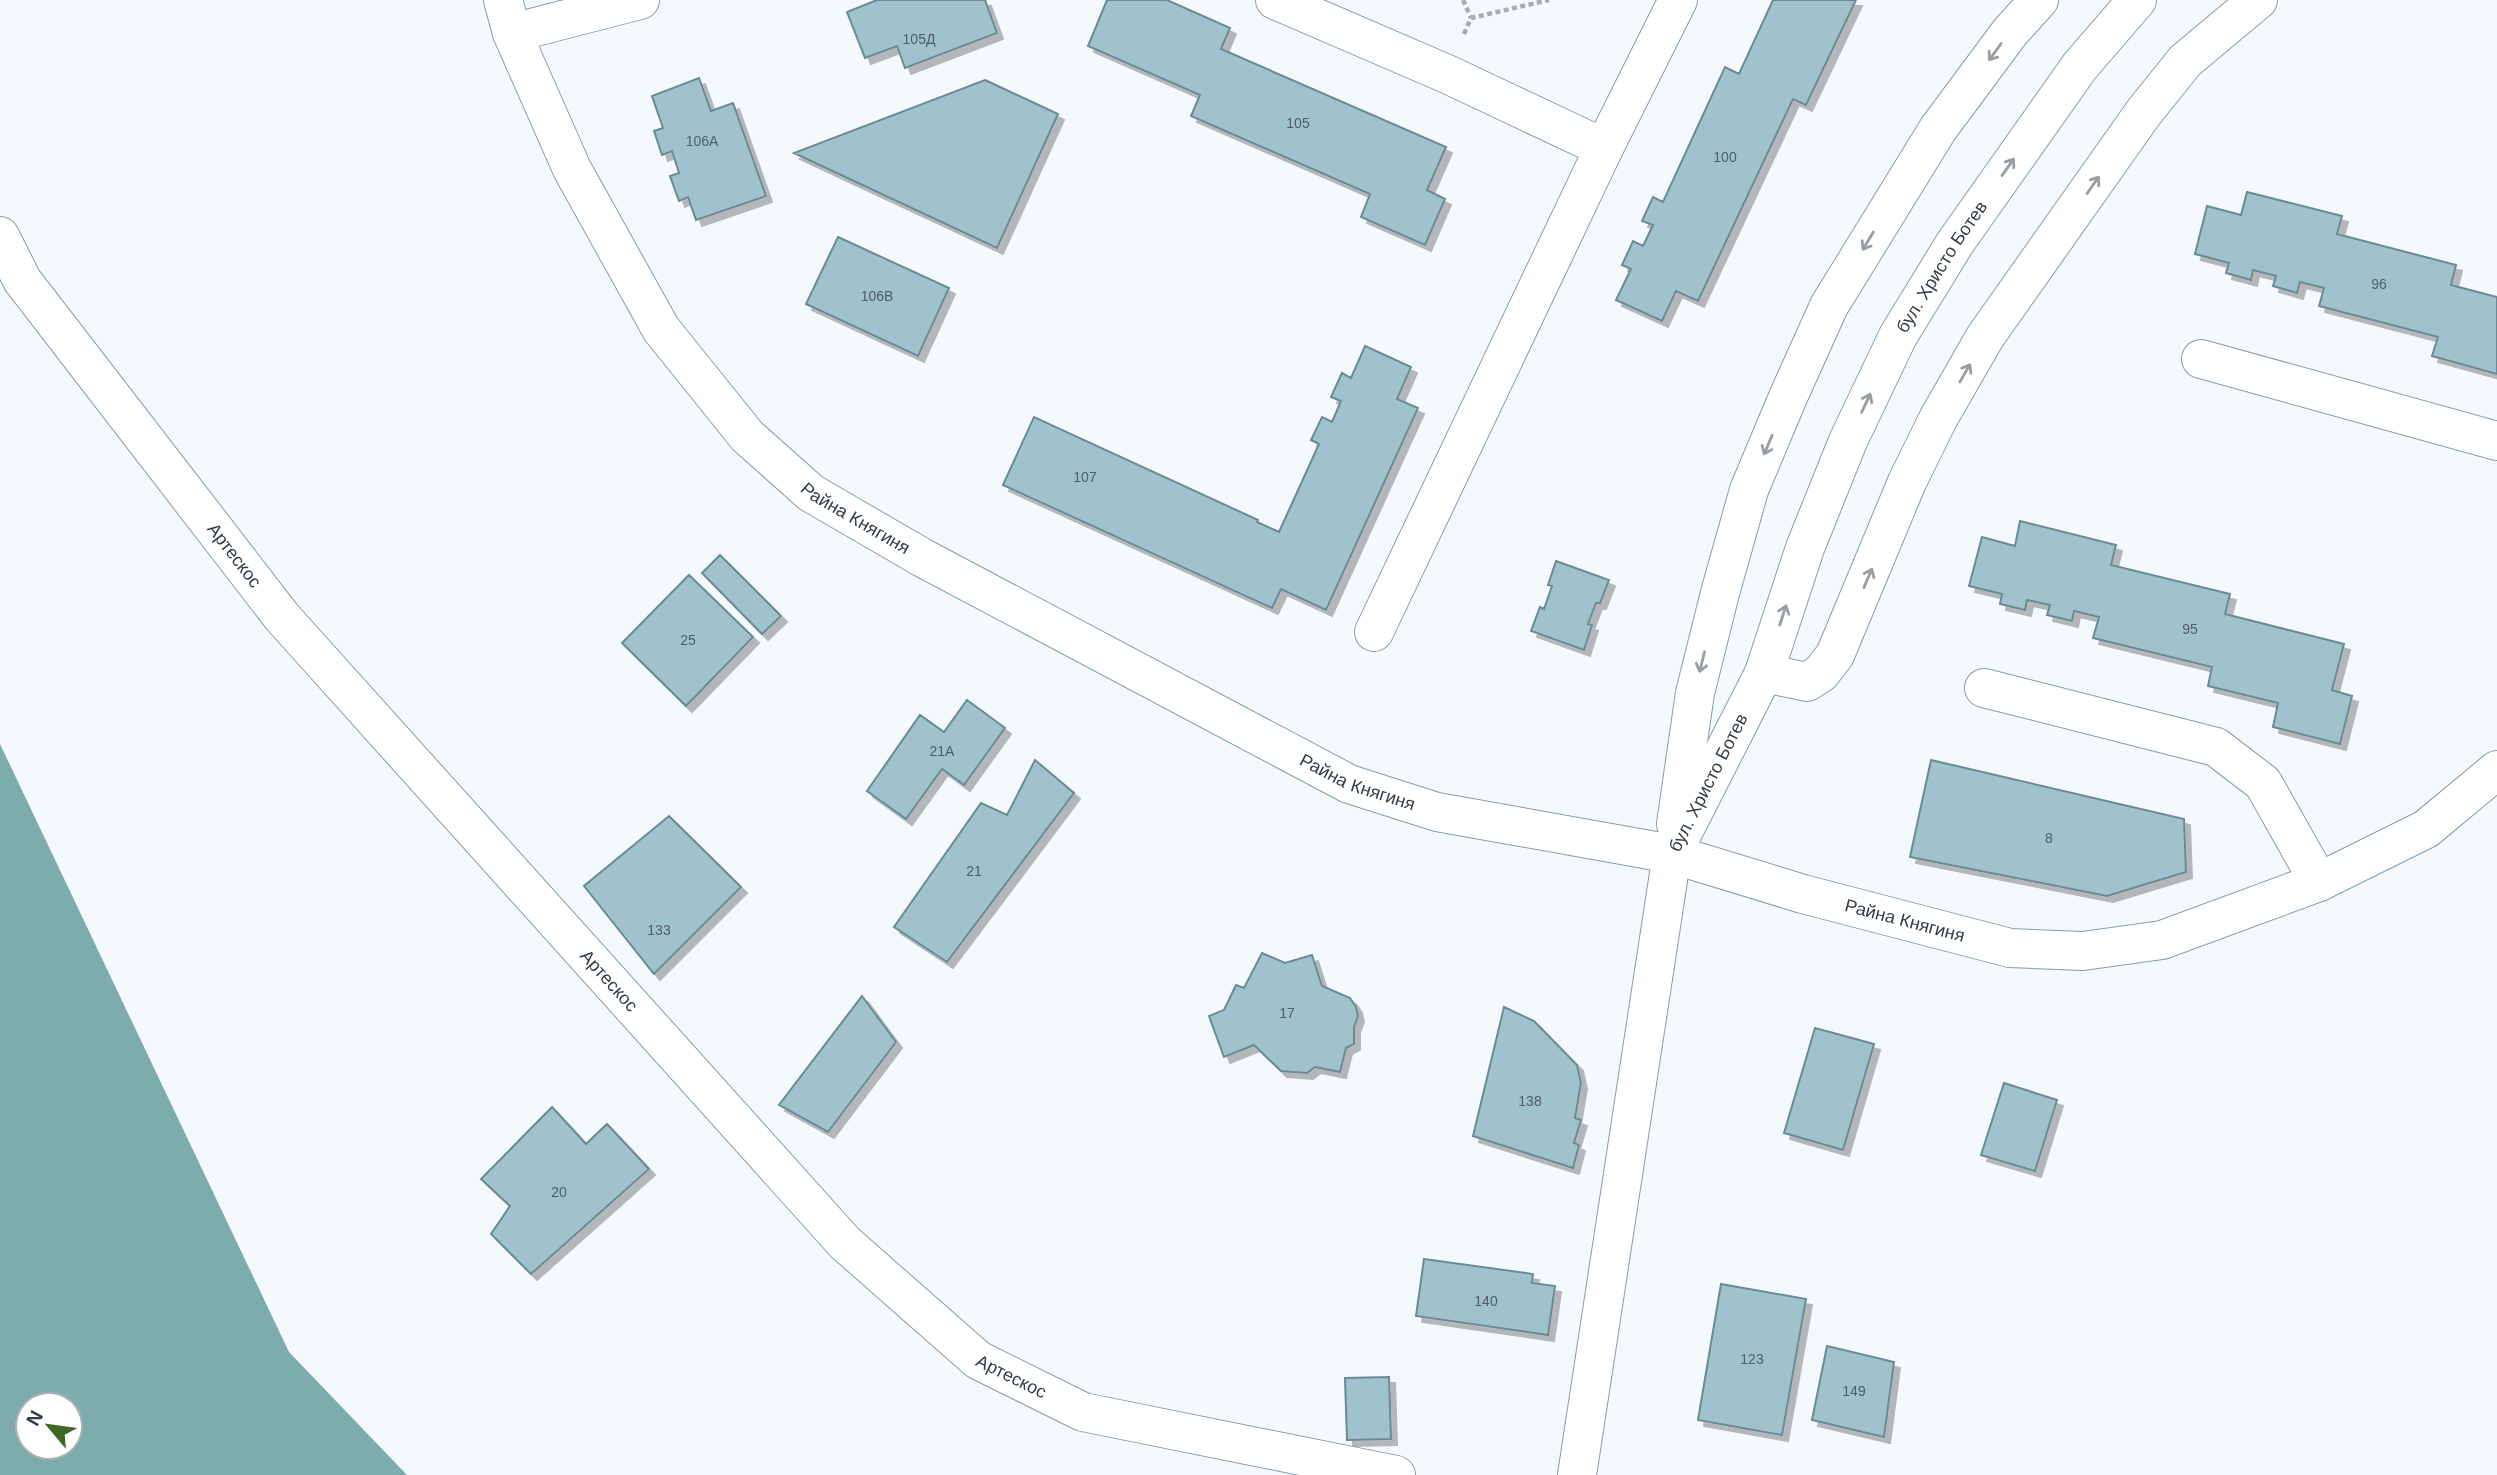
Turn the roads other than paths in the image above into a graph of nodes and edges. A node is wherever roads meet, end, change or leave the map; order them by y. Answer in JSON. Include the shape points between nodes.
{"nodes":[{"id":1,"x":640,"y":0,"type":"edge"},
{"id":2,"x":1275,"y":0,"type":"edge"},
{"id":3,"x":1678,"y":0,"type":"edge"},
{"id":4,"x":2039,"y":0,"type":"edge"},
{"id":5,"x":2137,"y":0,"type":"edge"},
{"id":6,"x":2258,"y":0,"type":"edge"},
{"id":7,"x":508,"y":16,"type":"edge"},
{"id":8,"x":1604,"y":148,"type":"junction"},
{"id":9,"x":0,"y":236,"type":"edge"},
{"id":10,"x":2201,"y":359,"type":"dead end"},
{"id":11,"x":2497,"y":440,"type":"edge"},
{"id":12,"x":1374,"y":632,"type":"dead end"},
{"id":13,"x":1764,"y":673,"type":"junction"},
{"id":14,"x":1984,"y":688,"type":"dead end"},
{"id":15,"x":2497,"y":770,"type":"edge"},
{"id":16,"x":1672,"y":854,"type":"junction"},
{"id":17,"x":2319,"y":882,"type":"junction"},
{"id":18,"x":1396,"y":1475,"type":"edge"},
{"id":19,"x":1577,"y":1475,"type":"edge"}],
"edges":[{"from":1,"to":7,"type":"street"},
{"from":2,"to":8,"type":"street"},
{"from":3,"to":8,"type":"street"},
{"from":4,"to":16,"type":"street","name":"бул. Христо Ботев","one_way":true,"via":[[1938,129],[1829,306],[1788,397],[1749,490],[1698,680]]},
{"from":13,"to":5,"type":"street","name":"бул. Христо Ботев","one_way":true,"via":[[1805,548],[1848,441],[1898,336],[1955,243],[2066,86]]},
{"from":13,"to":6,"type":"street","one_way":true,"via":[[1807,682],[1835,655],[1917,461],[1985,337],[2185,61]]},
{"from":7,"to":16,"type":"street","name":"Райна Княгиня","via":[[572,169],[661,329],[747,436],[811,493],[923,558],[1349,784],[1437,812]]},
{"from":8,"to":12,"type":"street"},
{"from":9,"to":18,"type":"street","name":"Артескос","via":[[22,280],[282,617],[845,1243],[978,1360],[1083,1412]]},
{"from":10,"to":11,"type":"street"},
{"from":13,"to":16,"type":"street","name":"бул. Христо Ботев"},
{"from":14,"to":17,"type":"street","via":[[2216,747],[2263,783]]},
{"from":15,"to":17,"type":"street","name":"Райна Княгиня","via":[[2426,829]]},
{"from":16,"to":17,"type":"street","name":"Райна Княгиня","via":[[1803,894],[2010,947],[2083,951],[2162,940]]},
{"from":16,"to":19,"type":"street"}]}
